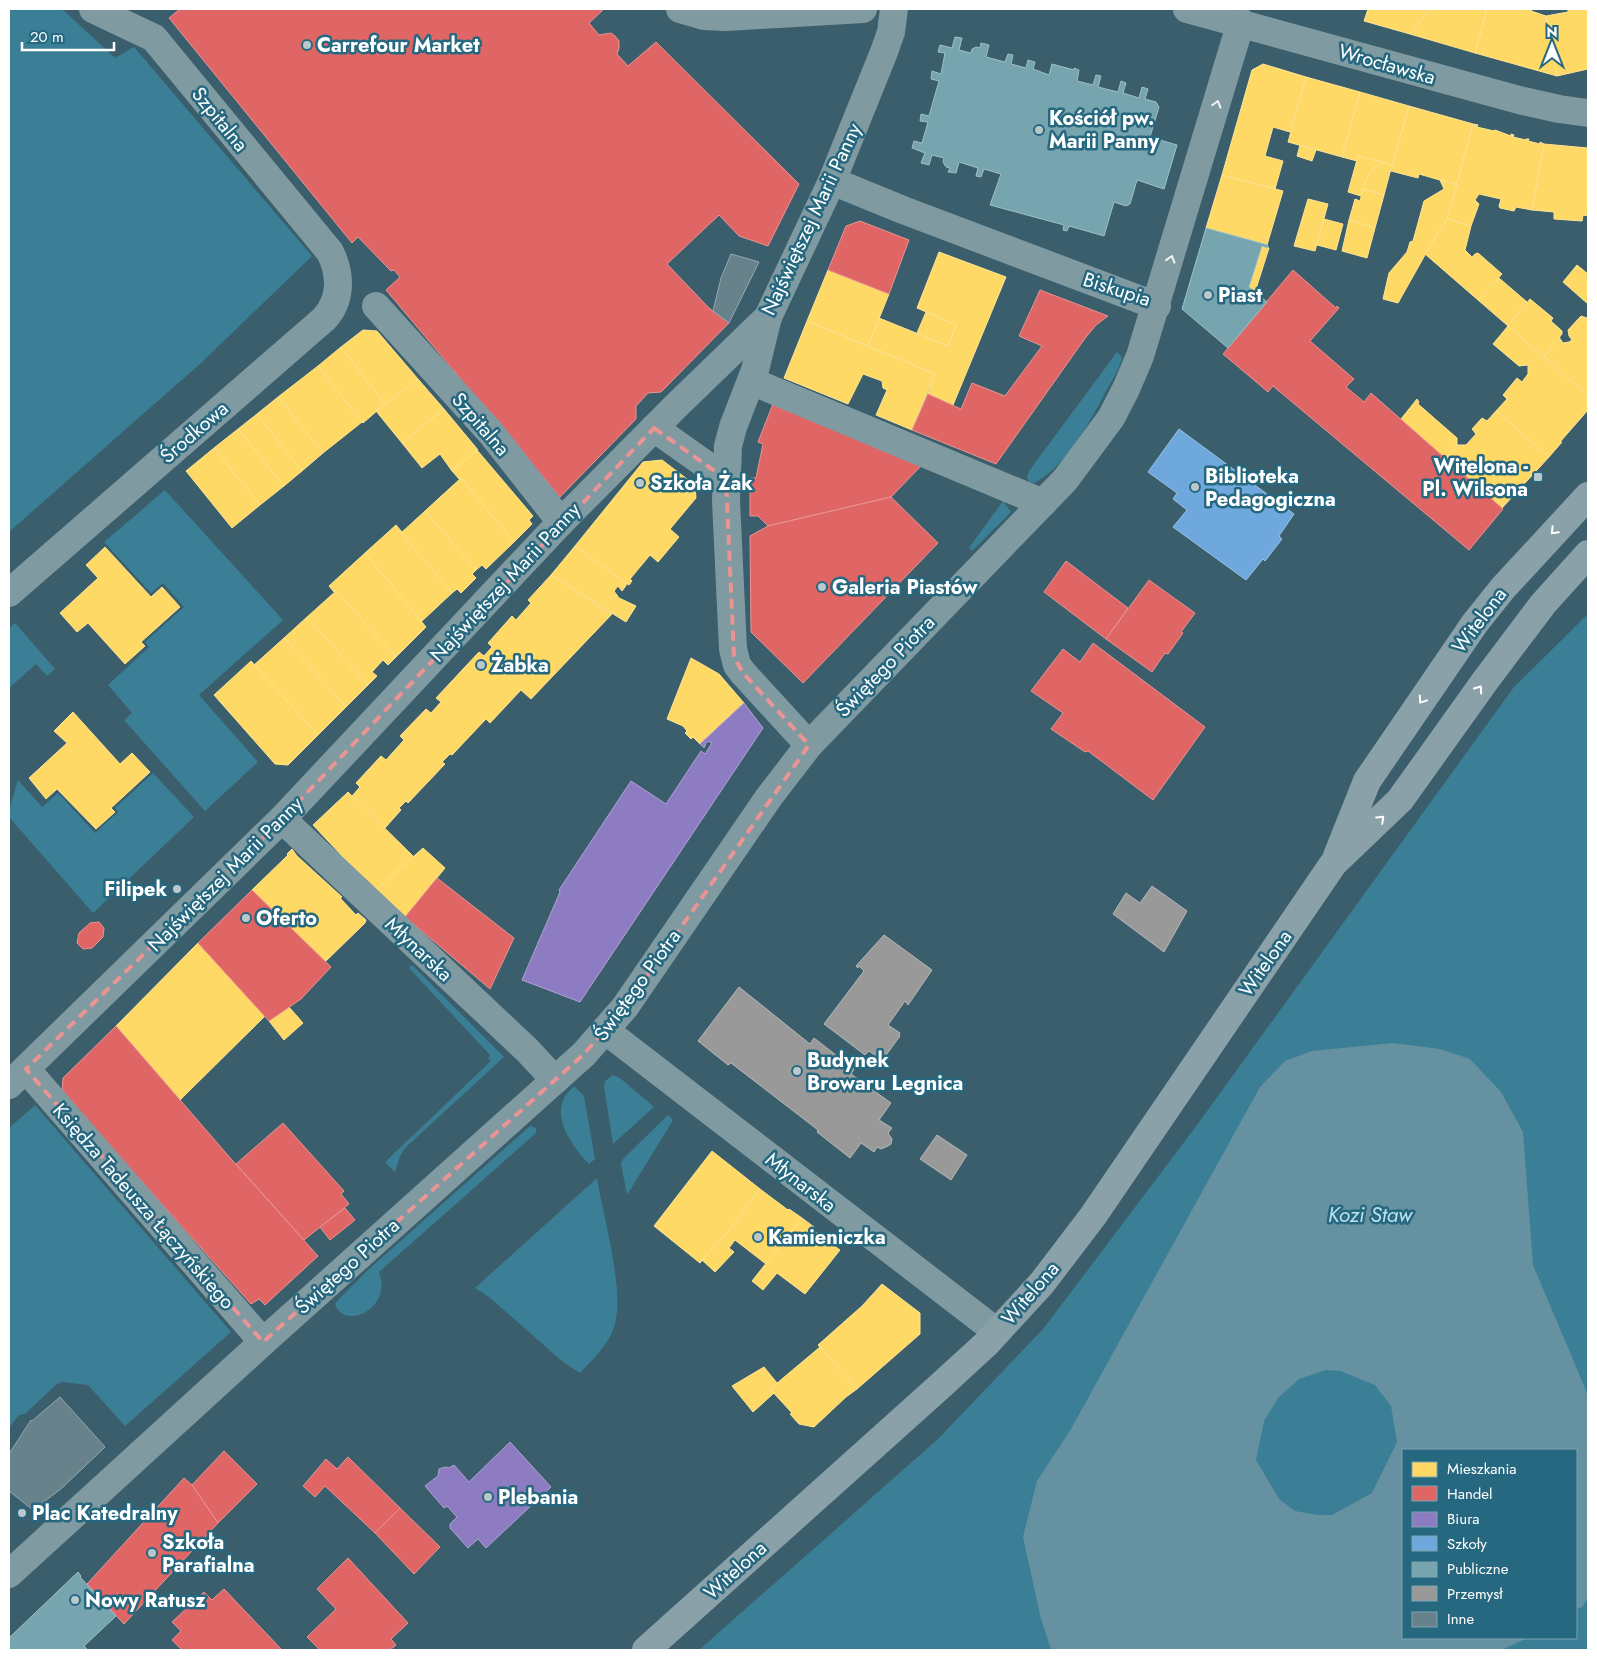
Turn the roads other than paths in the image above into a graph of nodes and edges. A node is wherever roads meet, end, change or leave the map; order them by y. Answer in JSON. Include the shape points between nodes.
{"nodes":[{"id":1,"x":92,"y":9,"type":"edge"},
{"id":2,"x":863,"y":9,"type":"edge"},
{"id":3,"x":894,"y":9,"type":"edge"},
{"id":4,"x":1187,"y":9,"type":"edge"},
{"id":5,"x":686,"y":11,"type":"edge"},
{"id":6,"x":128,"y":16,"type":"edge"},
{"id":7,"x":1241,"y":22,"type":"junction"},
{"id":8,"x":1588,"y":113,"type":"edge"},
{"id":9,"x":832,"y":182,"type":"junction"},
{"id":10,"x":330,"y":252,"type":"joint"},
{"id":11,"x":376,"y":306,"type":"dead end"},
{"id":12,"x":1157,"y":306,"type":"junction"},
{"id":13,"x":768,"y":317,"type":"junction"},
{"id":14,"x":751,"y":381,"type":"junction"},
{"id":15,"x":654,"y":428,"type":"junction"},
{"id":16,"x":726,"y":479,"type":"junction"},
{"id":17,"x":1588,"y":496,"type":"edge"},
{"id":18,"x":1043,"y":503,"type":"junction"},
{"id":19,"x":561,"y":522,"type":"junction"},
{"id":20,"x":1588,"y":554,"type":"edge"},
{"id":21,"x":10,"y":590,"type":"edge"},
{"id":22,"x":810,"y":744,"type":"junction"},
{"id":23,"x":282,"y":819,"type":"junction"},
{"id":24,"x":1333,"y":864,"type":"junction"},
{"id":25,"x":606,"y":1031,"type":"junction"},
{"id":26,"x":18,"y":1077,"type":"edge"},
{"id":27,"x":555,"y":1080,"type":"junction"},
{"id":28,"x":997,"y":1332,"type":"junction"},
{"id":29,"x":263,"y":1342,"type":"junction"},
{"id":30,"x":9,"y":1574,"type":"edge"},
{"id":31,"x":646,"y":1650,"type":"edge"}],
"edges":[{"from":1,"to":6,"type":"street","name":"Szpitalna"},
{"from":2,"to":5,"type":"street","via":[[726,17]]},
{"from":3,"to":9,"type":"street","name":"Najświętszej Marii Panny","via":[[884,52]]},
{"from":4,"to":7,"type":"street","name":"Wrocławska"},
{"from":6,"to":10,"type":"street","name":"Szpitalna","via":[[154,38]]},
{"from":7,"to":8,"type":"street","name":"Wrocławska","via":[[1519,100]]},
{"from":12,"to":7,"type":"street","name":"Biskupia","one_way":true},
{"from":9,"to":12,"type":"street","name":"Biskupia"},
{"from":9,"to":13,"type":"street","name":"Najświętszej Marii Panny"},
{"from":10,"to":21,"type":"street","name":"Środkowa","via":[[338,288],[326,317]]},
{"from":11,"to":19,"type":"street","name":"Szpitalna","via":[[490,433]]},
{"from":12,"to":18,"type":"street","name":"Świętego Piotra","via":[[1140,356],[1111,418],[1066,480]]},
{"from":13,"to":14,"type":"street"},
{"from":13,"to":15,"type":"street","name":"Najświętszej Marii Panny"},
{"from":14,"to":16,"type":"street","via":[[729,440]]},
{"from":14,"to":18,"type":"street"},
{"from":15,"to":16,"type":"street"},
{"from":15,"to":19,"type":"street","name":"Najświętszej Marii Panny"},
{"from":16,"to":22,"type":"street","via":[[733,650],[737,665]]},
{"from":17,"to":24,"type":"main road","name":"Witelona","one_way":true,"via":[[1502,588],[1475,623],[1367,781]]},
{"from":18,"to":22,"type":"street","name":"Świętego Piotra"},
{"from":19,"to":23,"type":"street","name":"Najświętszej Marii Panny"},
{"from":24,"to":20,"type":"main road","name":"Witelona","one_way":true,"via":[[1400,800],[1543,604]]},
{"from":22,"to":25,"type":"street","name":"Świętego Piotra","via":[[769,797]]},
{"from":23,"to":26,"type":"street","name":"Najświętszej Marii Panny"},
{"from":23,"to":27,"type":"street","name":"Młynarska"},
{"from":24,"to":28,"type":"main road","name":"Witelona","via":[[1093,1216],[1042,1283]]},
{"from":25,"to":27,"type":"street","name":"Świętego Piotra"},
{"from":25,"to":28,"type":"street","name":"Młynarska"},
{"from":26,"to":29,"type":"street","name":"Księdza Tadeusza Łączyńskiego"},
{"from":27,"to":29,"type":"street","name":"Świętego Piotra"},
{"from":28,"to":31,"type":"main road","name":"Witelona"},
{"from":29,"to":30,"type":"street","name":"Świętego Piotra"}]}
